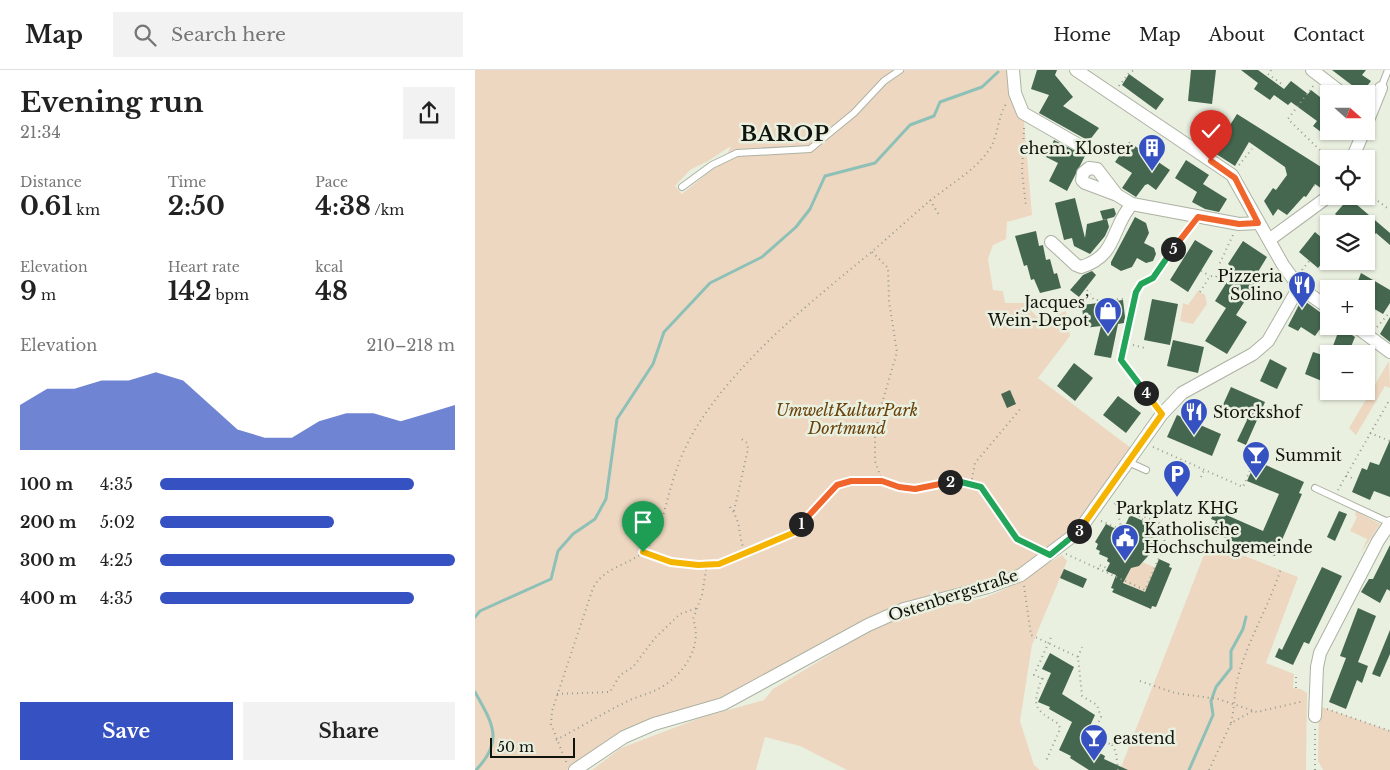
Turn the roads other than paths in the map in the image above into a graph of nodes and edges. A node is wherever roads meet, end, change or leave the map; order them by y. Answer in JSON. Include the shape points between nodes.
{"nodes":[{"id":1,"x":900,"y":70,"type":"edge"},
{"id":2,"x":1013,"y":70,"type":"edge"},
{"id":3,"x":1075,"y":70,"type":"edge"},
{"id":4,"x":1388,"y":70,"type":"edge"},
{"id":5,"x":1316,"y":73,"type":"edge"},
{"id":6,"x":1331,"y":85,"type":"edge"},
{"id":7,"x":1381,"y":88,"type":"joint"},
{"id":8,"x":1375,"y":101,"type":"edge"},
{"id":9,"x":1084,"y":148,"type":"dead end"},
{"id":10,"x":682,"y":187,"type":"dead end"},
{"id":11,"x":1117,"y":195,"type":"dead end"},
{"id":12,"x":1320,"y":203,"type":"edge"},
{"id":13,"x":1132,"y":204,"type":"junction"},
{"id":14,"x":1198,"y":217,"type":"junction"},
{"id":15,"x":1258,"y":223,"type":"junction"},
{"id":16,"x":1269,"y":240,"type":"junction"},
{"id":17,"x":1051,"y":242,"type":"dead end"},
{"id":18,"x":1299,"y":287,"type":"junction"},
{"id":19,"x":1320,"y":302,"type":"edge"},
{"id":20,"x":1366,"y":335,"type":"edge"},
{"id":21,"x":1390,"y":352,"type":"edge"},
{"id":22,"x":1162,"y":414,"type":"junction"},
{"id":23,"x":1128,"y":462,"type":"junction"},
{"id":24,"x":1146,"y":470,"type":"dead end"},
{"id":25,"x":1315,"y":488,"type":"dead end"},
{"id":26,"x":1390,"y":523,"type":"edge"},
{"id":27,"x":1315,"y":706,"type":"road end"},
{"id":28,"x":571,"y":766,"type":"edge"}],
"edges":[{"from":1,"to":10,"type":"lane","via":[[884,81],[823,141],[810,149],[737,153],[711,165]]},
{"from":2,"to":9,"type":"street","via":[[1015,93],[1023,113]]},
{"from":3,"to":15,"type":"street","via":[[1232,175]]},
{"from":4,"to":7,"type":"lane"},
{"from":5,"to":6,"type":"street"},
{"from":7,"to":8,"type":"street"},
{"from":11,"to":13,"type":"street"},
{"from":12,"to":16,"type":"street"},
{"from":13,"to":14,"type":"street"},
{"from":13,"to":17,"type":"street","via":[[1106,252],[1088,265],[1076,265]]},
{"from":14,"to":15,"type":"street","via":[[1239,224]]},
{"from":14,"to":22,"type":"lane","via":[[1153,278],[1141,284],[1136,292],[1124,342],[1121,360]]},
{"from":15,"to":16,"type":"street"},
{"from":16,"to":18,"type":"street"},
{"from":18,"to":19,"type":"street"},
{"from":18,"to":22,"type":"street","name":"Ostenbergstraße","via":[[1268,341],[1253,354],[1182,394]]},
{"from":20,"to":21,"type":"street"},
{"from":22,"to":23,"type":"street","name":"Ostenbergstraße"},
{"from":23,"to":24,"type":"lane"},
{"from":23,"to":28,"type":"street","name":"Ostenbergstraße","via":[[1078,532],[1021,575],[904,608],[723,704],[655,724]]},
{"from":25,"to":26,"type":"lane"},
{"from":26,"to":27,"type":"street","via":[[1323,646],[1317,667]]}]}
